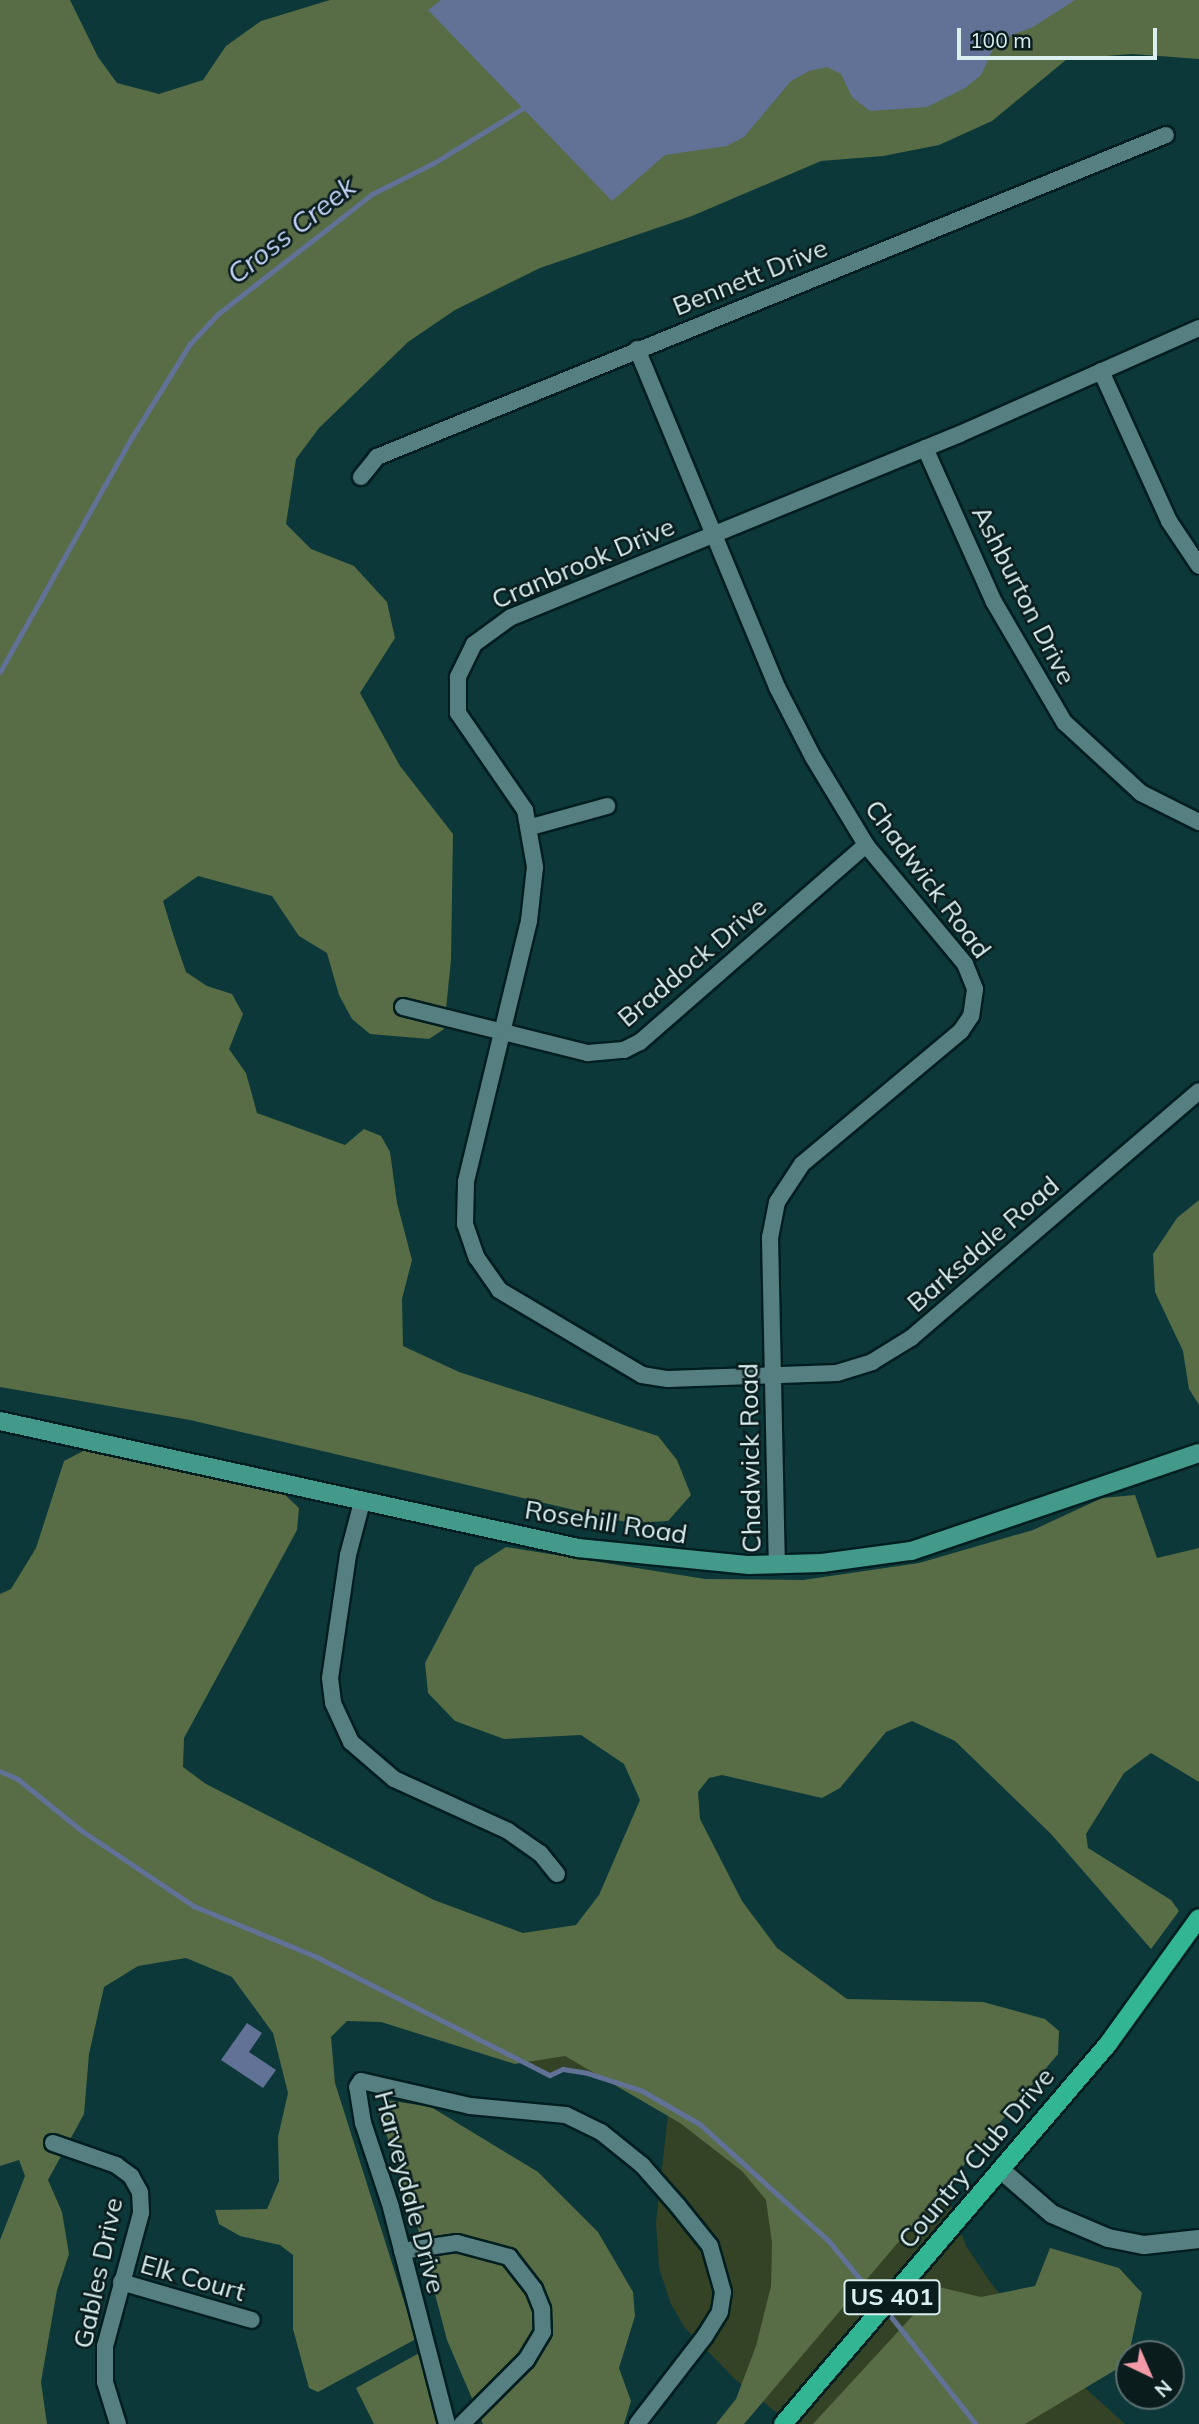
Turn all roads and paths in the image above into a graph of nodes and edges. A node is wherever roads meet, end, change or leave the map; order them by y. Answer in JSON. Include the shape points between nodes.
{"nodes":[{"id":1,"x":1166,"y":135,"type":"dead end"},
{"id":2,"x":1199,"y":328,"type":"edge"},
{"id":3,"x":637,"y":349,"type":"junction"},
{"id":4,"x":1101,"y":371,"type":"junction"},
{"id":5,"x":925,"y":448,"type":"junction"},
{"id":6,"x":361,"y":477,"type":"dead end"},
{"id":7,"x":713,"y":534,"type":"junction"},
{"id":8,"x":1199,"y":566,"type":"edge"},
{"id":9,"x":607,"y":806,"type":"dead end"},
{"id":10,"x":1199,"y":822,"type":"edge"},
{"id":11,"x":531,"y":827,"type":"junction"},
{"id":12,"x":866,"y":845,"type":"junction"},
{"id":13,"x":404,"y":1007,"type":"dead end"},
{"id":14,"x":501,"y":1031,"type":"junction"},
{"id":15,"x":1199,"y":1091,"type":"edge"},
{"id":16,"x":773,"y":1377,"type":"junction"},
{"id":17,"x":0,"y":1421,"type":"edge"},
{"id":18,"x":1199,"y":1453,"type":"edge"},
{"id":19,"x":362,"y":1503,"type":"junction"},
{"id":20,"x":777,"y":1565,"type":"junction"},
{"id":21,"x":556,"y":1874,"type":"dead end"},
{"id":22,"x":1199,"y":1918,"type":"edge"},
{"id":23,"x":53,"y":2143,"type":"dead end"},
{"id":24,"x":1001,"y":2170,"type":"junction"},
{"id":25,"x":1199,"y":2239,"type":"edge"},
{"id":26,"x":402,"y":2251,"type":"junction"},
{"id":27,"x":121,"y":2282,"type":"junction"},
{"id":28,"x":252,"y":2320,"type":"dead end"},
{"id":29,"x":118,"y":2424,"type":"edge"},
{"id":30,"x":447,"y":2424,"type":"edge"},
{"id":31,"x":462,"y":2424,"type":"edge"},
{"id":32,"x":637,"y":2424,"type":"edge"},
{"id":33,"x":783,"y":2424,"type":"edge"}],
"edges":[{"from":1,"to":3,"type":"street","name":"Bennett Drive"},
{"from":2,"to":4,"type":"street","name":"Cranbrook Drive"},
{"from":3,"to":6,"type":"street","name":"Bennett Drive","via":[[377,457]]},
{"from":3,"to":7,"type":"street","name":"Chadwick Road"},
{"from":4,"to":5,"type":"street","name":"Cranbrook Drive"},
{"from":4,"to":8,"type":"street","via":[[1169,521]]},
{"from":5,"to":7,"type":"street","name":"Cranbrook Drive"},
{"from":5,"to":10,"type":"street","name":"Ashburton Drive","via":[[994,602],[1063,722],[1141,793]]},
{"from":7,"to":11,"type":"street","name":"Cranbrook Drive","via":[[511,617],[474,644],[458,677],[458,713],[516,795]]},
{"from":7,"to":12,"type":"street","name":"Chadwick Road","via":[[777,687]]},
{"from":9,"to":11,"type":"street"},
{"from":11,"to":14,"type":"street","name":"Cranbrook Drive","via":[[533,903]]},
{"from":12,"to":14,"type":"street","name":"Braddock Drive","via":[[632,1046],[597,1054]]},
{"from":12,"to":16,"type":"street","name":"Chadwick Road","via":[[965,964],[975,989],[974,1007],[961,1031],[802,1164],[785,1185],[771,1237]]},
{"from":13,"to":14,"type":"street","name":"Braddock Drive"},
{"from":14,"to":16,"type":"street","name":"Cranbrook Drive","via":[[462,1206],[473,1250],[499,1290],[642,1375],[668,1380]]},
{"from":15,"to":16,"type":"street","name":"Barksdale Road","via":[[896,1349],[837,1373]]},
{"from":16,"to":20,"type":"street","name":"Chadwick Road"},
{"from":17,"to":19,"type":"main road","name":"Rosehill Road"},
{"from":18,"to":20,"type":"main road","name":"Rosehill Road","via":[[924,1547],[867,1558]]},
{"from":19,"to":20,"type":"main road","name":"Rosehill Road","via":[[632,1557]]},
{"from":19,"to":21,"type":"street","via":[[348,1555],[330,1678],[333,1703],[351,1742],[394,1779],[508,1831],[540,1853]]},
{"from":22,"to":24,"type":"main road","name":"Country Club Drive","number":"US 401","via":[[1108,2043]]},
{"from":23,"to":27,"type":"street","name":"Gables Drive","via":[[116,2165],[136,2183],[141,2213]]},
{"from":24,"to":25,"type":"street","via":[[1052,2214],[1108,2238],[1144,2245]]},
{"from":24,"to":33,"type":"main road","name":"Country Club Drive","number":"US 401"},
{"from":26,"to":30,"type":"street","name":"Harveydale Drive"},
{"from":26,"to":31,"type":"street","via":[[457,2243],[509,2257],[534,2289],[542,2309],[543,2332],[526,2360]]},
{"from":26,"to":32,"type":"street","name":"Harveydale Drive","via":[[367,2137],[357,2083],[470,2106],[566,2115],[601,2132],[642,2165],[710,2246],[723,2292],[720,2312],[705,2336]]},
{"from":27,"to":28,"type":"street","name":"Elk Court"},
{"from":27,"to":29,"type":"street","name":"Gables Drive","via":[[104,2364],[108,2400]]}]}
